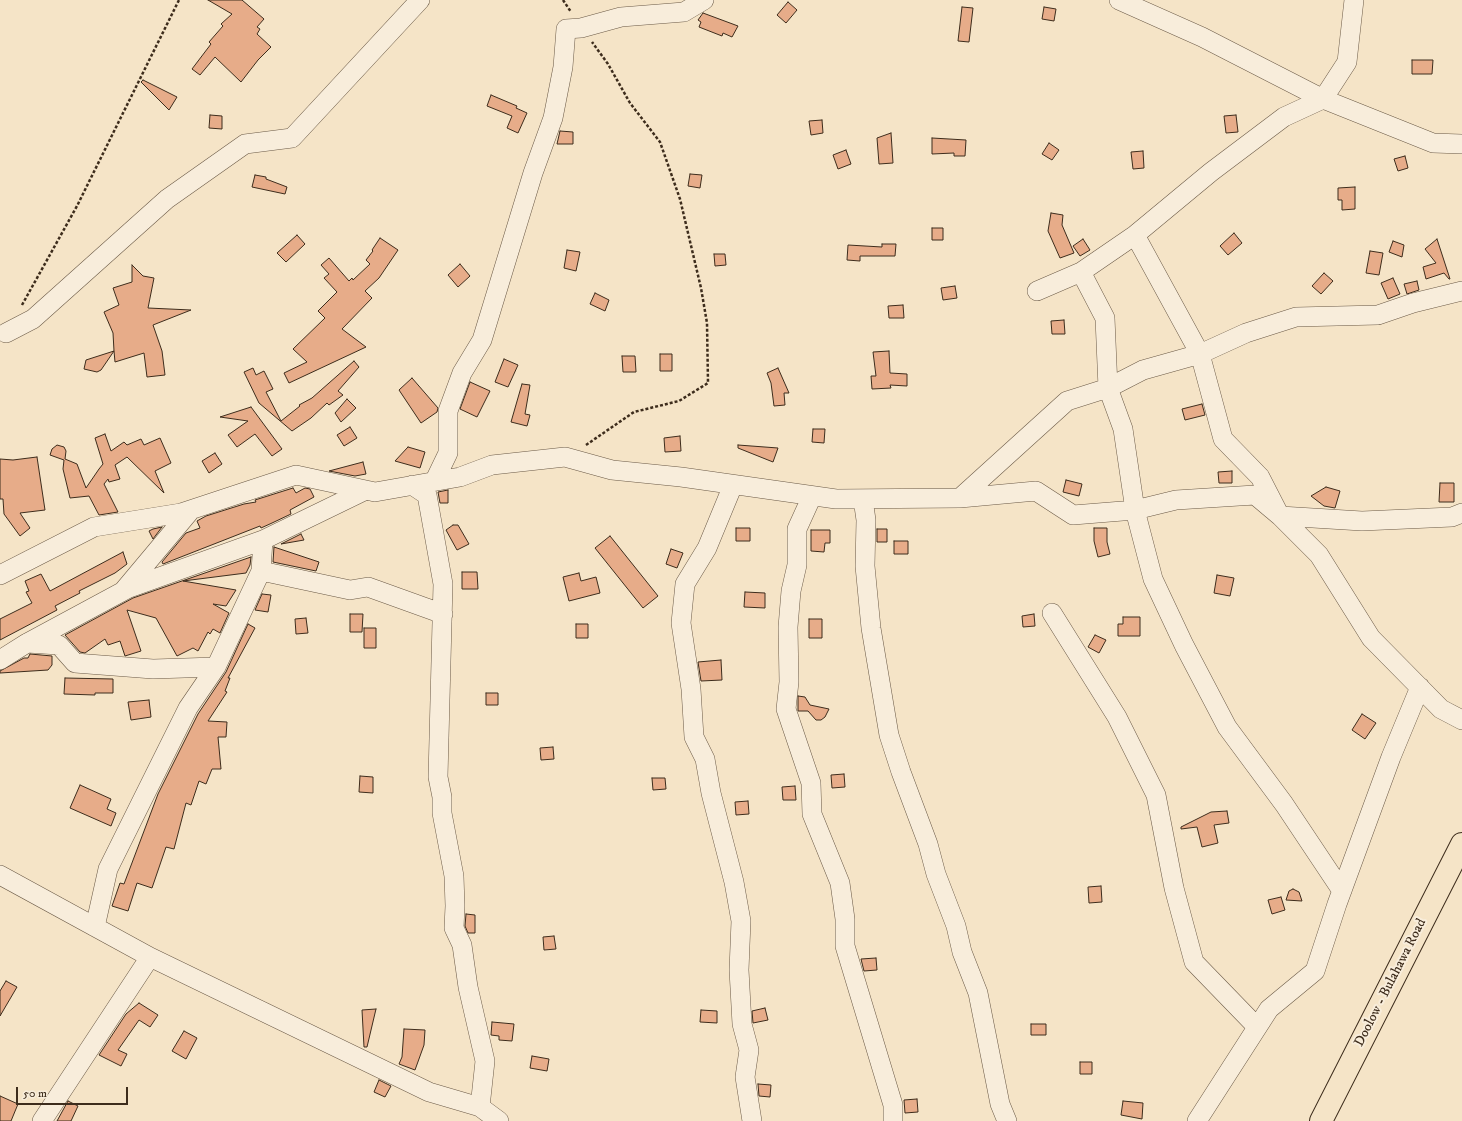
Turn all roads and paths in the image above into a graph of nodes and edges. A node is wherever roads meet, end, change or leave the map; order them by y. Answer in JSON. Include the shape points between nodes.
{"nodes":[{"id":1,"x":178,"y":0,"type":"edge"},
{"id":2,"x":420,"y":0,"type":"edge"},
{"id":3,"x":563,"y":0,"type":"edge"},
{"id":4,"x":704,"y":0,"type":"edge"},
{"id":5,"x":1119,"y":0,"type":"edge"},
{"id":6,"x":1354,"y":0,"type":"edge"},
{"id":7,"x":581,"y":28,"type":"junction"},
{"id":8,"x":1323,"y":99,"type":"junction"},
{"id":9,"x":1462,"y":144,"type":"edge"},
{"id":10,"x":1135,"y":235,"type":"junction"},
{"id":11,"x":1081,"y":272,"type":"junction"},
{"id":12,"x":1037,"y":291,"type":"dead end"},
{"id":13,"x":1462,"y":291,"type":"edge"},
{"id":14,"x":21,"y":306,"type":"dead end"},
{"id":15,"x":6,"y":333,"type":"dead end"},
{"id":16,"x":1200,"y":354,"type":"junction"},
{"id":17,"x":1108,"y":388,"type":"junction"},
{"id":18,"x":565,"y":457,"type":"junction"},
{"id":19,"x":435,"y":480,"type":"junction"},
{"id":20,"x":412,"y":485,"type":"junction"},
{"id":21,"x":734,"y":485,"type":"junction"},
{"id":22,"x":366,"y":490,"type":"junction"},
{"id":23,"x":812,"y":496,"type":"junction"},
{"id":24,"x":960,"y":498,"type":"junction"},
{"id":25,"x":863,"y":499,"type":"junction"},
{"id":26,"x":191,"y":510,"type":"junction"},
{"id":27,"x":1135,"y":510,"type":"junction"},
{"id":28,"x":1462,"y":513,"type":"edge"},
{"id":29,"x":1280,"y":516,"type":"junction"},
{"id":30,"x":263,"y":540,"type":"junction"},
{"id":31,"x":261,"y":571,"type":"junction"},
{"id":32,"x":0,"y":575,"type":"edge"},
{"id":33,"x":123,"y":592,"type":"junction"},
{"id":34,"x":1052,"y":613,"type":"dead end"},
{"id":35,"x":443,"y":614,"type":"junction"},
{"id":36,"x":27,"y":643,"type":"junction"},
{"id":37,"x":0,"y":660,"type":"edge"},
{"id":38,"x":216,"y":667,"type":"junction"},
{"id":39,"x":1420,"y":687,"type":"junction"},
{"id":40,"x":1462,"y":720,"type":"edge"},
{"id":41,"x":1462,"y":844,"type":"edge"},
{"id":42,"x":0,"y":875,"type":"edge"},
{"id":43,"x":1342,"y":891,"type":"junction"},
{"id":44,"x":95,"y":926,"type":"junction"},
{"id":45,"x":150,"y":957,"type":"junction"},
{"id":46,"x":1257,"y":1027,"type":"junction"},
{"id":47,"x":480,"y":1107,"type":"junction"},
{"id":48,"x":42,"y":1121,"type":"edge"},
{"id":49,"x":499,"y":1121,"type":"edge"},
{"id":50,"x":752,"y":1121,"type":"edge"},
{"id":51,"x":893,"y":1121,"type":"edge"},
{"id":52,"x":1006,"y":1121,"type":"edge"},
{"id":53,"x":1197,"y":1121,"type":"edge"},
{"id":54,"x":1321,"y":1121,"type":"edge"}],
"edges":[{"from":1,"to":14,"type":"path","via":[[77,206]]},
{"from":2,"to":15,"type":"street","via":[[292,138],[245,144],[167,199],[33,320]]},
{"from":3,"to":7,"type":"path"},
{"from":4,"to":7,"type":"street","via":[[684,12],[621,17]]},
{"from":5,"to":8,"type":"street","via":[[1208,40]]},
{"from":6,"to":8,"type":"street","via":[[1347,62]]},
{"from":7,"to":18,"type":"path","via":[[608,64],[630,103],[660,142],[680,199],[701,288],[707,323],[708,383],[679,401],[634,412],[592,442]]},
{"from":7,"to":19,"type":"street","via":[[566,30],[563,67],[553,118],[482,340],[462,373],[448,411],[448,453]]},
{"from":8,"to":9,"type":"street","via":[[1433,143]]},
{"from":8,"to":10,"type":"street","via":[[1284,117],[1211,172]]},
{"from":10,"to":11,"type":"street"},
{"from":10,"to":16,"type":"street"},
{"from":11,"to":12,"type":"street"},
{"from":11,"to":17,"type":"street","via":[[1105,318]]},
{"from":13,"to":16,"type":"street","via":[[1378,315],[1296,317],[1246,333]]},
{"from":16,"to":17,"type":"street","via":[[1143,370]]},
{"from":16,"to":29,"type":"street","via":[[1223,439],[1260,476]]},
{"from":17,"to":24,"type":"street","via":[[1067,401]]},
{"from":17,"to":27,"type":"street","via":[[1123,429]]},
{"from":18,"to":19,"type":"street","via":[[492,465],[460,476]]},
{"from":18,"to":21,"type":"street","via":[[612,470],[681,476]]},
{"from":19,"to":20,"type":"street"},
{"from":20,"to":22,"type":"street","via":[[375,492]]},
{"from":20,"to":35,"type":"street","via":[[427,495],[443,584]]},
{"from":21,"to":23,"type":"street"},
{"from":21,"to":50,"type":"street","via":[[707,548],[685,584],[681,623],[691,689],[694,737],[705,759],[741,921],[739,970],[742,1024],[749,1050],[745,1077]]},
{"from":22,"to":26,"type":"street","via":[[296,475]]},
{"from":22,"to":30,"type":"street"},
{"from":23,"to":25,"type":"street"},
{"from":23,"to":51,"type":"street","via":[[797,529],[797,565],[791,591],[788,627],[786,709],[811,783],[812,814],[840,883],[845,919],[845,946],[893,1105]]},
{"from":24,"to":25,"type":"street"},
{"from":24,"to":27,"type":"street","via":[[1036,491],[1074,515]]},
{"from":25,"to":52,"type":"street","via":[[866,520],[865,566],[871,628],[889,735],[956,926],[962,952],[978,992],[1000,1104]]},
{"from":26,"to":32,"type":"street","via":[[94,527]]},
{"from":26,"to":33,"type":"street"},
{"from":27,"to":29,"type":"street","via":[[1176,500],[1255,495]]},
{"from":27,"to":43,"type":"street","via":[[1153,579],[1227,727],[1284,804]]},
{"from":28,"to":29,"type":"street","via":[[1452,518],[1362,521]]},
{"from":29,"to":39,"type":"street","via":[[1319,555],[1371,638]]},
{"from":30,"to":31,"type":"street"},
{"from":30,"to":33,"type":"street"},
{"from":31,"to":35,"type":"street","via":[[350,590],[368,587]]},
{"from":31,"to":38,"type":"street"},
{"from":33,"to":36,"type":"street"},
{"from":34,"to":46,"type":"street","via":[[1117,717],[1156,795],[1174,888],[1194,962]]},
{"from":35,"to":47,"type":"street","via":[[438,777],[454,876],[454,928],[462,945],[468,987],[485,1062]]},
{"from":36,"to":37,"type":"street"},
{"from":36,"to":38,"type":"street","via":[[59,646],[75,663],[153,669]]},
{"from":38,"to":44,"type":"street","via":[[188,708],[108,870]]},
{"from":39,"to":40,"type":"street","via":[[1441,709]]},
{"from":39,"to":43,"type":"street","via":[[1391,757]]},
{"from":41,"to":54,"type":"main road","name":"Doolow - Bulahawa Road"},
{"from":42,"to":44,"type":"street"},
{"from":43,"to":46,"type":"street","via":[[1315,971],[1268,1009]]},
{"from":44,"to":45,"type":"street"},
{"from":45,"to":47,"type":"street","via":[[429,1092]]},
{"from":45,"to":48,"type":"street"},
{"from":46,"to":53,"type":"street"},
{"from":47,"to":49,"type":"street"}]}
